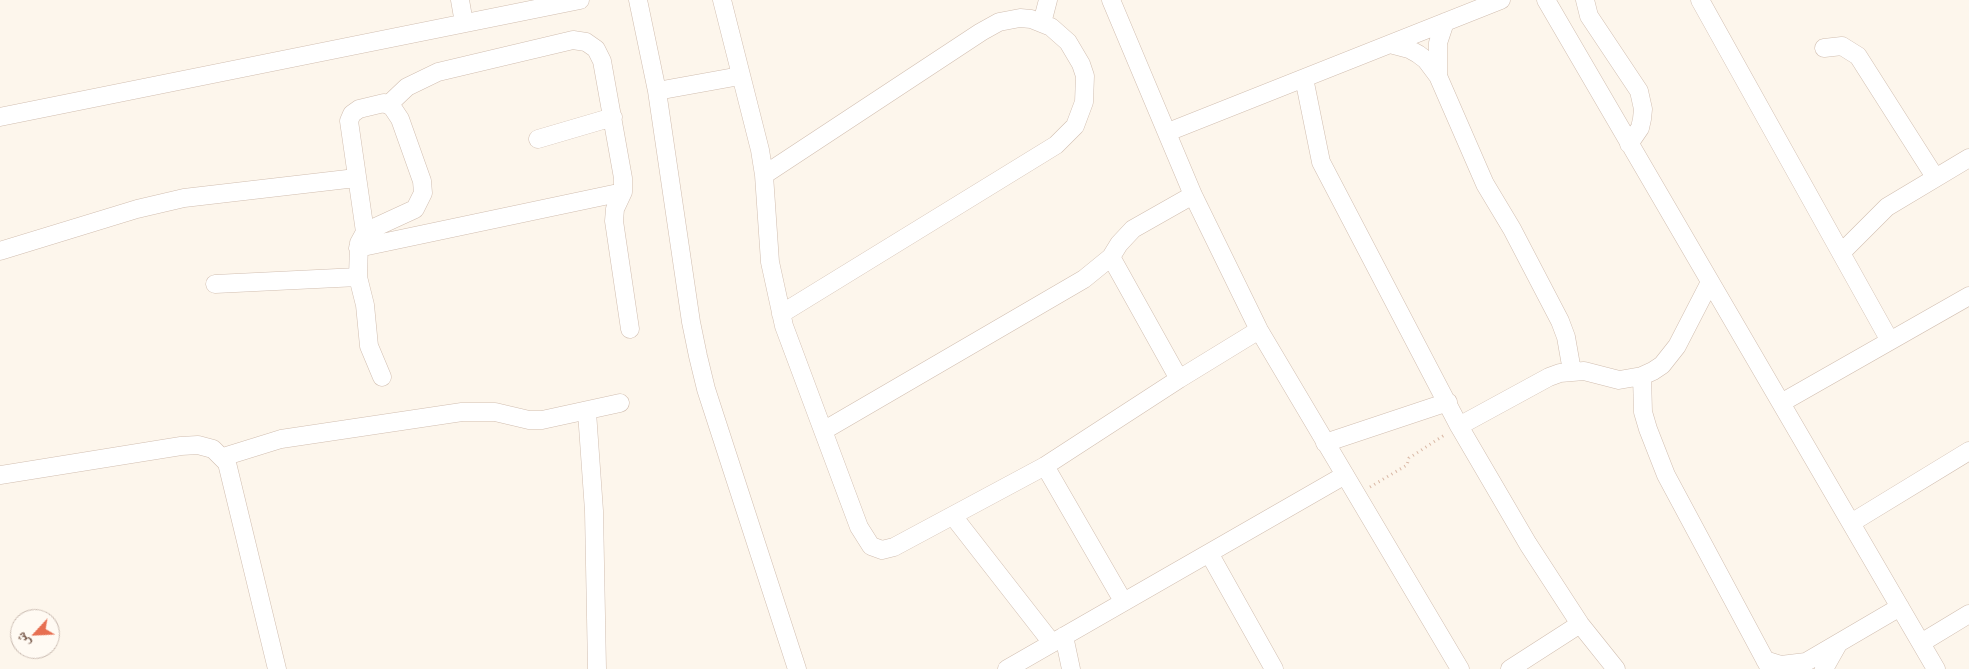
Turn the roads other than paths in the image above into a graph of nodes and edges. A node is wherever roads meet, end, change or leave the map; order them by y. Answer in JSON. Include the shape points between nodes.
{"nodes":[{"id":1,"x":460,"y":0,"type":"edge"},
{"id":2,"x":580,"y":0,"type":"edge"},
{"id":3,"x":638,"y":0,"type":"edge"},
{"id":4,"x":722,"y":0,"type":"edge"},
{"id":5,"x":1048,"y":0,"type":"edge"},
{"id":6,"x":1111,"y":0,"type":"edge"},
{"id":7,"x":1501,"y":0,"type":"edge"},
{"id":8,"x":1546,"y":0,"type":"edge"},
{"id":9,"x":1585,"y":0,"type":"edge"},
{"id":10,"x":1705,"y":4,"type":"edge"},
{"id":11,"x":1445,"y":22,"type":"junction"},
{"id":12,"x":1042,"y":23,"type":"junction"},
{"id":13,"x":464,"y":24,"type":"junction"},
{"id":14,"x":1390,"y":44,"type":"junction"},
{"id":15,"x":1824,"y":48,"type":"dead end"},
{"id":16,"x":740,"y":76,"type":"junction"},
{"id":17,"x":1438,"y":76,"type":"junction"},
{"id":18,"x":1304,"y":78,"type":"junction"},
{"id":19,"x":657,"y":91,"type":"junction"},
{"id":20,"x":388,"y":105,"type":"junction"},
{"id":21,"x":0,"y":117,"type":"edge"},
{"id":22,"x":613,"y":117,"type":"junction"},
{"id":23,"x":1168,"y":132,"type":"junction"},
{"id":24,"x":538,"y":139,"type":"dead end"},
{"id":25,"x":1629,"y":144,"type":"junction"},
{"id":26,"x":1969,"y":158,"type":"edge"},
{"id":27,"x":764,"y":175,"type":"junction"},
{"id":28,"x":1935,"y":177,"type":"junction"},
{"id":29,"x":356,"y":178,"type":"junction"},
{"id":30,"x":623,"y":192,"type":"junction"},
{"id":31,"x":1193,"y":195,"type":"junction"},
{"id":32,"x":365,"y":232,"type":"junction"},
{"id":33,"x":358,"y":248,"type":"junction"},
{"id":34,"x":0,"y":251,"type":"edge"},
{"id":35,"x":1841,"y":254,"type":"junction"},
{"id":36,"x":1111,"y":257,"type":"junction"},
{"id":37,"x":358,"y":277,"type":"junction"},
{"id":38,"x":1710,"y":282,"type":"junction"},
{"id":39,"x":215,"y":284,"type":"dead end"},
{"id":40,"x":1969,"y":296,"type":"edge"},
{"id":41,"x":781,"y":314,"type":"junction"},
{"id":42,"x":630,"y":330,"type":"dead end"},
{"id":43,"x":1259,"y":330,"type":"junction"},
{"id":44,"x":1890,"y":341,"type":"junction"},
{"id":45,"x":1572,"y":371,"type":"junction"},
{"id":46,"x":382,"y":376,"type":"dead end"},
{"id":47,"x":1642,"y":376,"type":"junction"},
{"id":48,"x":1178,"y":379,"type":"junction"},
{"id":49,"x":1448,"y":402,"type":"junction"},
{"id":50,"x":620,"y":403,"type":"dead end"},
{"id":51,"x":1781,"y":403,"type":"junction"},
{"id":52,"x":587,"y":412,"type":"junction"},
{"id":53,"x":1459,"y":426,"type":"junction"},
{"id":54,"x":823,"y":431,"type":"junction"},
{"id":55,"x":1325,"y":443,"type":"junction"},
{"id":56,"x":1969,"y":451,"type":"edge"},
{"id":57,"x":223,"y":457,"type":"junction"},
{"id":58,"x":1045,"y":466,"type":"junction"},
{"id":59,"x":0,"y":475,"type":"edge"},
{"id":60,"x":1345,"y":476,"type":"junction"},
{"id":61,"x":953,"y":516,"type":"junction"},
{"id":62,"x":1851,"y":522,"type":"junction"},
{"id":63,"x":1209,"y":553,"type":"junction"},
{"id":64,"x":1122,"y":601,"type":"junction"},
{"id":65,"x":1900,"y":607,"type":"junction"},
{"id":66,"x":1969,"y":614,"type":"edge"},
{"id":67,"x":1580,"y":624,"type":"junction"},
{"id":68,"x":1058,"y":640,"type":"junction"},
{"id":69,"x":1838,"y":643,"type":"junction"},
{"id":70,"x":1921,"y":643,"type":"junction"},
{"id":71,"x":1767,"y":665,"type":"edge"},
{"id":72,"x":277,"y":669,"type":"edge"},
{"id":73,"x":597,"y":669,"type":"edge"},
{"id":74,"x":797,"y":669,"type":"edge"},
{"id":75,"x":1007,"y":669,"type":"edge"},
{"id":76,"x":1071,"y":669,"type":"edge"},
{"id":77,"x":1274,"y":669,"type":"edge"},
{"id":78,"x":1460,"y":669,"type":"edge"},
{"id":79,"x":1510,"y":669,"type":"edge"},
{"id":80,"x":1616,"y":669,"type":"edge"},
{"id":81,"x":1824,"y":669,"type":"edge"},
{"id":82,"x":1936,"y":669,"type":"edge"}],
"edges":[{"from":1,"to":13,"type":"street"},
{"from":2,"to":13,"type":"street"},
{"from":3,"to":19,"type":"street"},
{"from":4,"to":16,"type":"street"},
{"from":5,"to":12,"type":"street"},
{"from":6,"to":23,"type":"street"},
{"from":7,"to":11,"type":"street"},
{"from":8,"to":25,"type":"street"},
{"from":9,"to":25,"type":"street","via":[[1589,16],[1639,91],[1642,119]]},
{"from":10,"to":35,"type":"street"},
{"from":11,"to":14,"type":"street"},
{"from":11,"to":17,"type":"street","via":[[1438,43]]},
{"from":12,"to":27,"type":"street","via":[[1031,19],[1009,19],[981,32]]},
{"from":12,"to":41,"type":"street","via":[[1068,42],[1082,64],[1086,89],[1083,108],[1075,126],[1056,145]]},
{"from":13,"to":21,"type":"street"},
{"from":14,"to":17,"type":"street","via":[[1418,54]]},
{"from":14,"to":18,"type":"street"},
{"from":15,"to":28,"type":"street","via":[[1842,46],[1858,56]]},
{"from":16,"to":19,"type":"street"},
{"from":16,"to":27,"type":"street","via":[[755,126]]},
{"from":17,"to":45,"type":"street","via":[[1482,178],[1560,321]]},
{"from":18,"to":23,"type":"street"},
{"from":18,"to":49,"type":"street","via":[[1321,162]]},
{"from":19,"to":74,"type":"street","via":[[691,322],[706,390]]},
{"from":20,"to":22,"type":"street","via":[[407,87],[430,75],[574,40],[586,42],[599,55]]},
{"from":20,"to":29,"type":"street","via":[[379,103],[358,109],[350,118]]},
{"from":20,"to":32,"type":"street","via":[[396,110],[400,119],[422,181],[423,193],[419,204],[410,212]]},
{"from":22,"to":24,"type":"street"},
{"from":22,"to":30,"type":"street"},
{"from":23,"to":31,"type":"street"},
{"from":25,"to":38,"type":"street"},
{"from":26,"to":28,"type":"street"},
{"from":27,"to":41,"type":"street","via":[[770,262]]},
{"from":28,"to":35,"type":"street","via":[[1883,210]]},
{"from":29,"to":32,"type":"street"},
{"from":29,"to":34,"type":"street","via":[[168,201]]},
{"from":30,"to":33,"type":"street"},
{"from":30,"to":42,"type":"street","via":[[615,209],[614,221]]},
{"from":31,"to":36,"type":"street","via":[[1141,223],[1125,236]]},
{"from":31,"to":43,"type":"street"},
{"from":32,"to":33,"type":"street"},
{"from":33,"to":37,"type":"street"},
{"from":35,"to":44,"type":"street"},
{"from":36,"to":48,"type":"street"},
{"from":36,"to":54,"type":"street","via":[[1084,279]]},
{"from":37,"to":39,"type":"street"},
{"from":37,"to":46,"type":"street","via":[[369,346]]},
{"from":38,"to":47,"type":"street","via":[[1670,356],[1658,368]]},
{"from":38,"to":51,"type":"street"},
{"from":40,"to":44,"type":"street"},
{"from":41,"to":54,"type":"street"},
{"from":43,"to":48,"type":"street"},
{"from":43,"to":55,"type":"street"},
{"from":44,"to":51,"type":"street"},
{"from":45,"to":47,"type":"street","via":[[1619,380]]},
{"from":45,"to":53,"type":"street","via":[[1549,377]]},
{"from":47,"to":71,"type":"street","via":[[1648,429],[1666,475]]},
{"from":48,"to":58,"type":"street"},
{"from":49,"to":53,"type":"street"},
{"from":49,"to":55,"type":"street"},
{"from":50,"to":52,"type":"street"},
{"from":51,"to":62,"type":"street"},
{"from":52,"to":57,"type":"street","via":[[528,420],[495,412],[462,412],[281,439]]},
{"from":52,"to":73,"type":"street","via":[[594,511]]},
{"from":53,"to":67,"type":"street","via":[[1512,520]]},
{"from":54,"to":61,"type":"street","via":[[858,526],[871,546],[882,550],[894,547]]},
{"from":55,"to":60,"type":"street"},
{"from":56,"to":62,"type":"street"},
{"from":57,"to":59,"type":"street","via":[[213,449],[190,445]]},
{"from":57,"to":72,"type":"street","via":[[229,469]]},
{"from":58,"to":61,"type":"street"},
{"from":58,"to":64,"type":"street"},
{"from":60,"to":63,"type":"street"},
{"from":60,"to":78,"type":"street"},
{"from":61,"to":68,"type":"street"},
{"from":62,"to":65,"type":"street"},
{"from":63,"to":64,"type":"street"},
{"from":63,"to":77,"type":"street"},
{"from":64,"to":68,"type":"street"},
{"from":65,"to":69,"type":"street"},
{"from":65,"to":70,"type":"street"},
{"from":66,"to":70,"type":"street"},
{"from":67,"to":79,"type":"street"},
{"from":67,"to":80,"type":"street"},
{"from":68,"to":75,"type":"street"},
{"from":68,"to":76,"type":"street"},
{"from":69,"to":71,"type":"street","via":[[1798,664]]},
{"from":69,"to":81,"type":"street"},
{"from":70,"to":82,"type":"street"}]}
